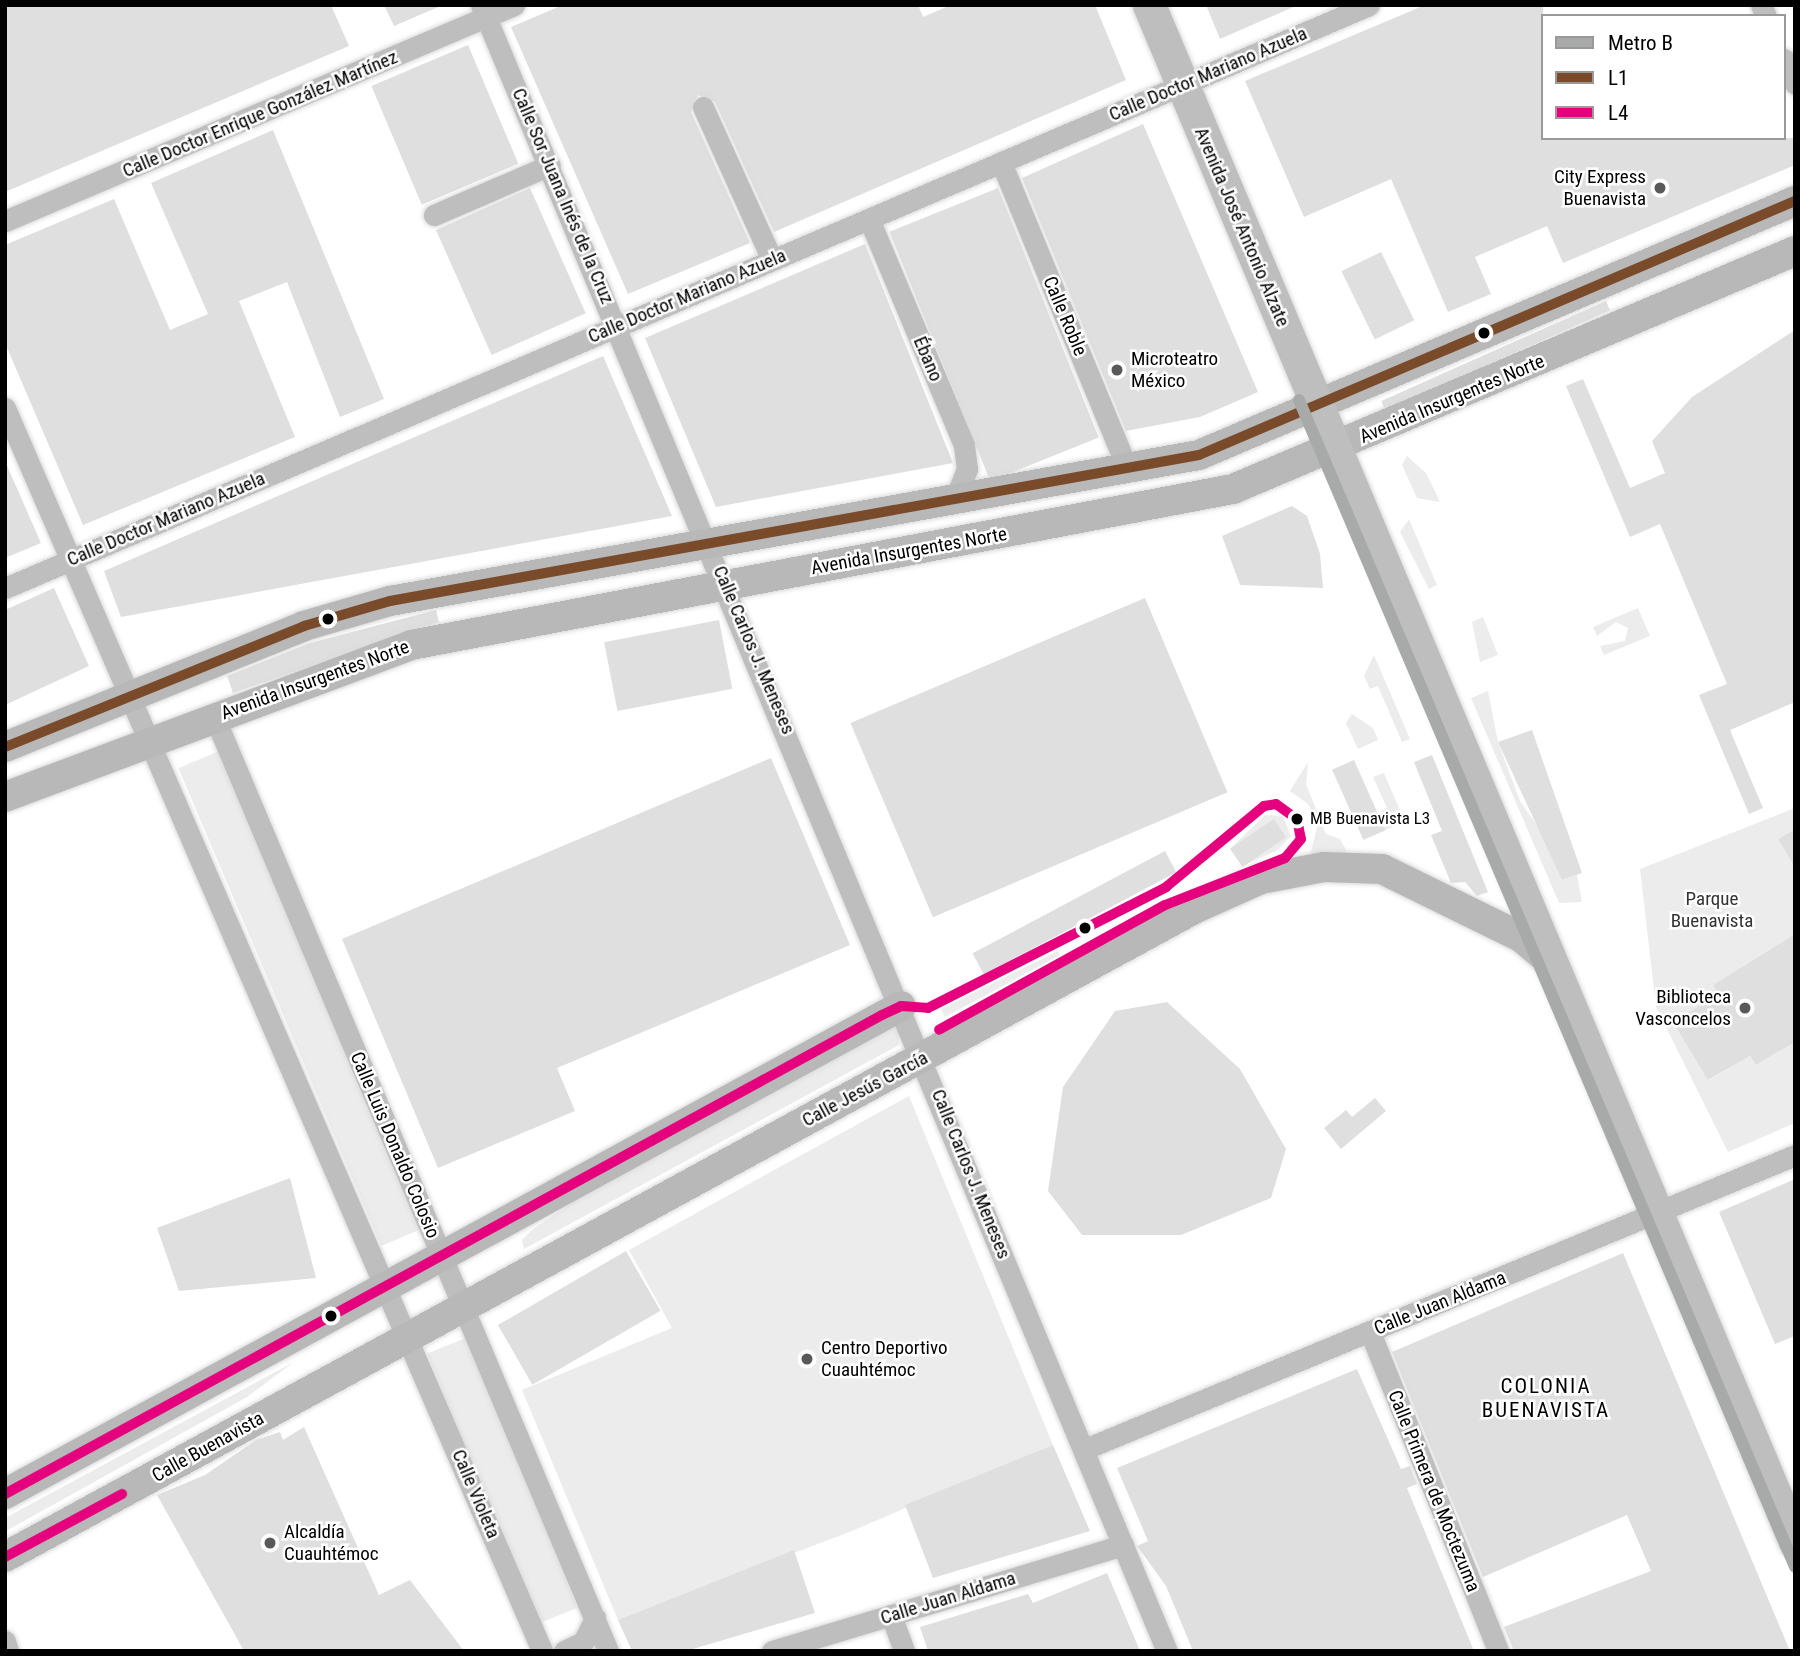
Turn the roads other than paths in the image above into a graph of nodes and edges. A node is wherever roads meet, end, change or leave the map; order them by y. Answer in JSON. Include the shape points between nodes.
{"nodes":[{"id":1,"x":514,"y":5,"type":"edge"},
{"id":2,"x":1149,"y":5,"type":"edge"},
{"id":3,"x":1369,"y":5,"type":"edge"},
{"id":4,"x":484,"y":11,"type":"edge"},
{"id":5,"x":1786,"y":63,"type":"edge"},
{"id":6,"x":1795,"y":83,"type":"edge"},
{"id":7,"x":1182,"y":85,"type":"junction"},
{"id":8,"x":703,"y":107,"type":"dead end"},
{"id":9,"x":1001,"y":162,"type":"junction"},
{"id":10,"x":550,"y":165,"type":"junction"},
{"id":11,"x":1795,"y":201,"type":"edge"},
{"id":12,"x":434,"y":215,"type":"dead end"},
{"id":13,"x":869,"y":219,"type":"junction"},
{"id":14,"x":5,"y":221,"type":"edge"},
{"id":15,"x":1795,"y":251,"type":"edge"},
{"id":16,"x":772,"y":260,"type":"junction"},
{"id":17,"x":618,"y":326,"type":"junction"},
{"id":18,"x":1319,"y":405,"type":"junction"},
{"id":19,"x":5,"y":408,"type":"edge"},
{"id":20,"x":1338,"y":448,"type":"junction"},
{"id":21,"x":1129,"y":470,"type":"junction"},
{"id":22,"x":954,"y":500,"type":"junction"},
{"id":23,"x":708,"y":543,"type":"junction"},
{"id":24,"x":70,"y":560,"type":"junction"},
{"id":25,"x":728,"y":585,"type":"junction"},
{"id":26,"x":5,"y":588,"type":"edge"},
{"id":27,"x":131,"y":697,"type":"junction"},
{"id":28,"x":214,"y":716,"type":"junction"},
{"id":29,"x":151,"y":740,"type":"junction"},
{"id":30,"x":5,"y":747,"type":"edge"},
{"id":31,"x":5,"y":797,"type":"edge"},
{"id":32,"x":1553,"y":965,"type":"junction"},
{"id":33,"x":901,"y":1006,"type":"junction"},
{"id":34,"x":924,"y":1058,"type":"junction"},
{"id":35,"x":1795,"y":1155,"type":"edge"},
{"id":36,"x":1658,"y":1214,"type":"junction"},
{"id":37,"x":441,"y":1255,"type":"junction"},
{"id":38,"x":387,"y":1285,"type":"junction"},
{"id":39,"x":463,"y":1307,"type":"junction"},
{"id":40,"x":1370,"y":1332,"type":"junction"},
{"id":41,"x":410,"y":1336,"type":"junction"},
{"id":42,"x":1084,"y":1449,"type":"junction"},
{"id":43,"x":5,"y":1494,"type":"edge"},
{"id":44,"x":1795,"y":1542,"type":"edge"},
{"id":45,"x":1123,"y":1545,"type":"junction"},
{"id":46,"x":5,"y":1557,"type":"edge"},
{"id":47,"x":891,"y":1615,"type":"junction"},
{"id":48,"x":595,"y":1618,"type":"junction"},
{"id":49,"x":5,"y":1641,"type":"edge"},
{"id":50,"x":544,"y":1650,"type":"edge"},
{"id":51,"x":8,"y":1651,"type":"edge"},
{"id":52,"x":564,"y":1651,"type":"edge"},
{"id":53,"x":608,"y":1651,"type":"edge"},
{"id":54,"x":772,"y":1651,"type":"edge"},
{"id":55,"x":904,"y":1651,"type":"edge"},
{"id":56,"x":1167,"y":1651,"type":"edge"},
{"id":57,"x":1498,"y":1651,"type":"edge"}],
"edges":[{"from":1,"to":4,"type":"street","name":"Calle Doctor Enrique González Martínez"},
{"from":2,"to":7,"type":"main road","name":"Avenida José Antonio Alzate"},
{"from":3,"to":7,"type":"street","name":"Calle Doctor Mariano Azuela"},
{"from":4,"to":10,"type":"street","name":"Calle Sor Juana Inés de la Cruz"},
{"from":4,"to":14,"type":"street","name":"Calle Doctor Enrique González Martínez"},
{"from":5,"to":6,"type":"street"},
{"from":7,"to":9,"type":"street","name":"Calle Doctor Mariano Azuela"},
{"from":7,"to":18,"type":"main road","name":"Avenida José Antonio Alzate"},
{"from":8,"to":16,"type":"street"},
{"from":9,"to":13,"type":"street","name":"Calle Doctor Mariano Azuela"},
{"from":9,"to":21,"type":"street","name":"Calle Roble"},
{"from":10,"to":12,"type":"street"},
{"from":10,"to":17,"type":"street","name":"Calle Sor Juana Inés de la Cruz"},
{"from":11,"to":18,"type":"main road"},
{"from":13,"to":16,"type":"street","name":"Calle Doctor Mariano Azuela"},
{"from":13,"to":22,"type":"street","name":"Ébano","via":[[964,445],[967,469]]},
{"from":15,"to":20,"type":"main road","name":"Avenida Insurgentes Norte"},
{"from":16,"to":17,"type":"street","name":"Calle Doctor Mariano Azuela"},
{"from":17,"to":23,"type":"street","name":"Calle Sor Juana Inés de la Cruz"},
{"from":17,"to":24,"type":"street","name":"Calle Doctor Mariano Azuela"},
{"from":18,"to":20,"type":"main road","name":"Avenida José Antonio Alzate"},
{"from":18,"to":21,"type":"main road","via":[[1199,455]]},
{"from":19,"to":24,"type":"street"},
{"from":20,"to":25,"type":"main road","name":"Avenida Insurgentes Norte","via":[[1182,502]]},
{"from":20,"to":32,"type":"main road","name":"Avenida José Antonio Alzate"},
{"from":21,"to":22,"type":"main road"},
{"from":22,"to":23,"type":"main road"},
{"from":23,"to":25,"type":"street","name":"Calle Carlos J. Meneses"},
{"from":23,"to":27,"type":"main road","via":[[360,608]]},
{"from":24,"to":26,"type":"street","name":"Calle Doctor Mariano Azuela"},
{"from":24,"to":27,"type":"street"},
{"from":25,"to":28,"type":"main road","name":"Avenida Insurgentes Norte","via":[[411,645]]},
{"from":25,"to":33,"type":"street","name":"Calle Carlos J. Meneses"},
{"from":27,"to":29,"type":"street"},
{"from":27,"to":30,"type":"main road"},
{"from":28,"to":29,"type":"main road","name":"Avenida Insurgentes Norte"},
{"from":28,"to":37,"type":"street","name":"Calle Luis Donaldo Colosio"},
{"from":29,"to":31,"type":"main road","name":"Avenida Insurgentes Norte"},
{"from":29,"to":38,"type":"street"},
{"from":32,"to":34,"type":"main road","name":"Calle Jesús García","via":[[1521,937],[1395,873],[1294,872],[1196,908]]},
{"from":32,"to":36,"type":"main road","name":"Avenida José Antonio Alzate"},
{"from":33,"to":34,"type":"street","name":"Calle Carlos J. Meneses"},
{"from":33,"to":37,"type":"main road"},
{"from":34,"to":39,"type":"main road","name":"Calle Jesús García"},
{"from":34,"to":42,"type":"street","name":"Calle Carlos J. Meneses"},
{"from":35,"to":36,"type":"street","name":"Calle Juan Aldama"},
{"from":36,"to":40,"type":"street","name":"Calle Juan Aldama"},
{"from":36,"to":44,"type":"main road","name":"Avenida José Antonio Alzate"},
{"from":37,"to":38,"type":"main road"},
{"from":37,"to":39,"type":"street","name":"Calle Luis Donaldo Colosio"},
{"from":38,"to":41,"type":"street"},
{"from":38,"to":43,"type":"main road"},
{"from":39,"to":41,"type":"main road","name":"Calle Jesús García"},
{"from":39,"to":48,"type":"street","name":"Calle Luis Donaldo Colosio"},
{"from":40,"to":42,"type":"street","name":"Calle Juan Aldama"},
{"from":40,"to":57,"type":"street","name":"Calle Primera de Moctezuma"},
{"from":41,"to":46,"type":"main road","name":"Calle Buenavista"},
{"from":41,"to":50,"type":"street","name":"Calle Violeta"},
{"from":42,"to":45,"type":"street","name":"Calle Carlos J. Meneses"},
{"from":45,"to":47,"type":"street","name":"Calle Juan Aldama"},
{"from":45,"to":56,"type":"street","name":"Calle Carlos J. Meneses"},
{"from":47,"to":54,"type":"street","name":"Calle Juan Aldama"},
{"from":47,"to":55,"type":"street"},
{"from":48,"to":52,"type":"street","via":[[583,1642]]},
{"from":48,"to":53,"type":"street","name":"Calle Luis Donaldo Colosio"},
{"from":49,"to":51,"type":"street"}]}
